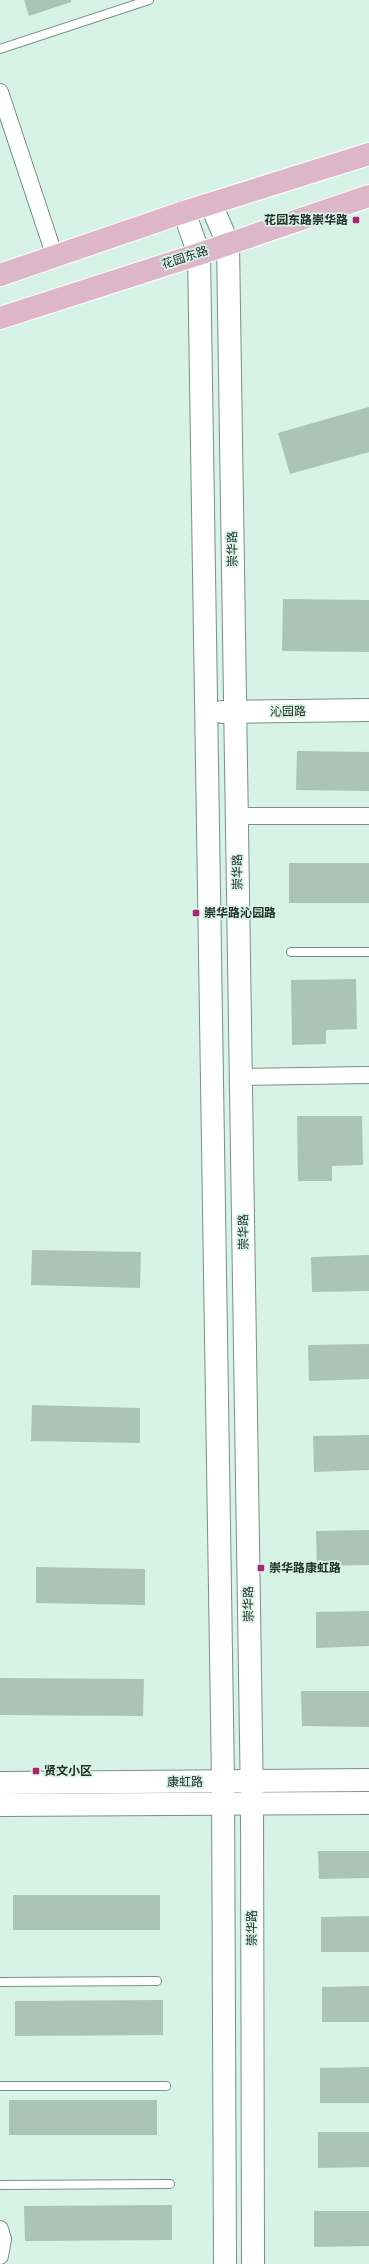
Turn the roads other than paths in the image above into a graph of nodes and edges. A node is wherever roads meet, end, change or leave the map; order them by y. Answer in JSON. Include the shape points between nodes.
{"nodes":[{"id":1,"x":149,"y":0,"type":"edge"},
{"id":2,"x":0,"y":49,"type":"edge"},
{"id":3,"x":0,"y":92,"type":"edge"},
{"id":4,"x":369,"y":154,"type":"edge"},
{"id":5,"x":369,"y":196,"type":"edge"},
{"id":6,"x":211,"y":204,"type":"junction"},
{"id":7,"x":184,"y":212,"type":"junction"},
{"id":8,"x":228,"y":244,"type":"junction"},
{"id":9,"x":199,"y":254,"type":"junction"},
{"id":10,"x":55,"y":256,"type":"junction"},
{"id":11,"x":0,"y":275,"type":"edge"},
{"id":12,"x":0,"y":318,"type":"edge"},
{"id":13,"x":369,"y":710,"type":"edge"},
{"id":14,"x":208,"y":712,"type":"junction"},
{"id":15,"x":236,"y":712,"type":"junction"},
{"id":16,"x":238,"y":816,"type":"junction"},
{"id":17,"x":369,"y":816,"type":"edge"},
{"id":18,"x":291,"y":952,"type":"dead end"},
{"id":19,"x":369,"y":952,"type":"edge"},
{"id":20,"x":369,"y":1075,"type":"edge"},
{"id":21,"x":242,"y":1077,"type":"junction"},
{"id":22,"x":369,"y":1780,"type":"edge"},
{"id":23,"x":224,"y":1781,"type":"junction"},
{"id":24,"x":252,"y":1781,"type":"junction"},
{"id":25,"x":0,"y":1783,"type":"edge"},
{"id":26,"x":224,"y":1803,"type":"junction"},
{"id":27,"x":252,"y":1803,"type":"junction"},
{"id":28,"x":369,"y":1803,"type":"edge"},
{"id":29,"x":0,"y":1805,"type":"edge"},
{"id":30,"x":157,"y":1981,"type":"dead end"},
{"id":31,"x":0,"y":1982,"type":"edge"},
{"id":32,"x":0,"y":2086,"type":"edge"},
{"id":33,"x":166,"y":2086,"type":"dead end"},
{"id":34,"x":170,"y":2184,"type":"dead end"},
{"id":35,"x":0,"y":2185,"type":"edge"},
{"id":36,"x":0,"y":2229,"type":"edge"},
{"id":37,"x":0,"y":2256,"type":"edge"},
{"id":38,"x":225,"y":2264,"type":"edge"},
{"id":39,"x":253,"y":2264,"type":"edge"}],
"edges":[{"from":1,"to":2,"type":"lane"},
{"from":3,"to":10,"type":"street"},
{"from":4,"to":6,"type":"main road"},
{"from":5,"to":8,"type":"main road","name":"花园东路"},
{"from":6,"to":7,"type":"main road"},
{"from":6,"to":8,"type":"main road","name":"崇华路"},
{"from":7,"to":9,"type":"main road"},
{"from":7,"to":10,"type":"main road"},
{"from":8,"to":9,"type":"main road","name":"花园东路"},
{"from":8,"to":15,"type":"main road","name":"崇华路"},
{"from":9,"to":12,"type":"main road","name":"花园东路"},
{"from":9,"to":14,"type":"main road"},
{"from":10,"to":11,"type":"main road"},
{"from":13,"to":15,"type":"main road","name":"沁园路"},
{"from":14,"to":15,"type":"main road","name":"沁园路"},
{"from":14,"to":23,"type":"main road"},
{"from":15,"to":16,"type":"main road","name":"崇华路"},
{"from":16,"to":17,"type":"street"},
{"from":16,"to":21,"type":"main road","name":"崇华路"},
{"from":18,"to":19,"type":"lane"},
{"from":20,"to":21,"type":"street"},
{"from":21,"to":24,"type":"main road","name":"崇华路"},
{"from":22,"to":24,"type":"main road","name":"康虹路"},
{"from":23,"to":24,"type":"main road","name":"康虹路"},
{"from":23,"to":25,"type":"main road","name":"康虹路"},
{"from":23,"to":26,"type":"main road"},
{"from":24,"to":27,"type":"main road","name":"崇华路"},
{"from":26,"to":27,"type":"main road","name":"康虹路"},
{"from":26,"to":29,"type":"main road","name":"康虹路"},
{"from":26,"to":38,"type":"main road"},
{"from":27,"to":28,"type":"main road","name":"康虹路"},
{"from":27,"to":39,"type":"main road","name":"崇华路"},
{"from":30,"to":31,"type":"lane"},
{"from":32,"to":33,"type":"lane"},
{"from":34,"to":35,"type":"lane"},
{"from":36,"to":37,"type":"street","via":[[3,2239]]}]}
